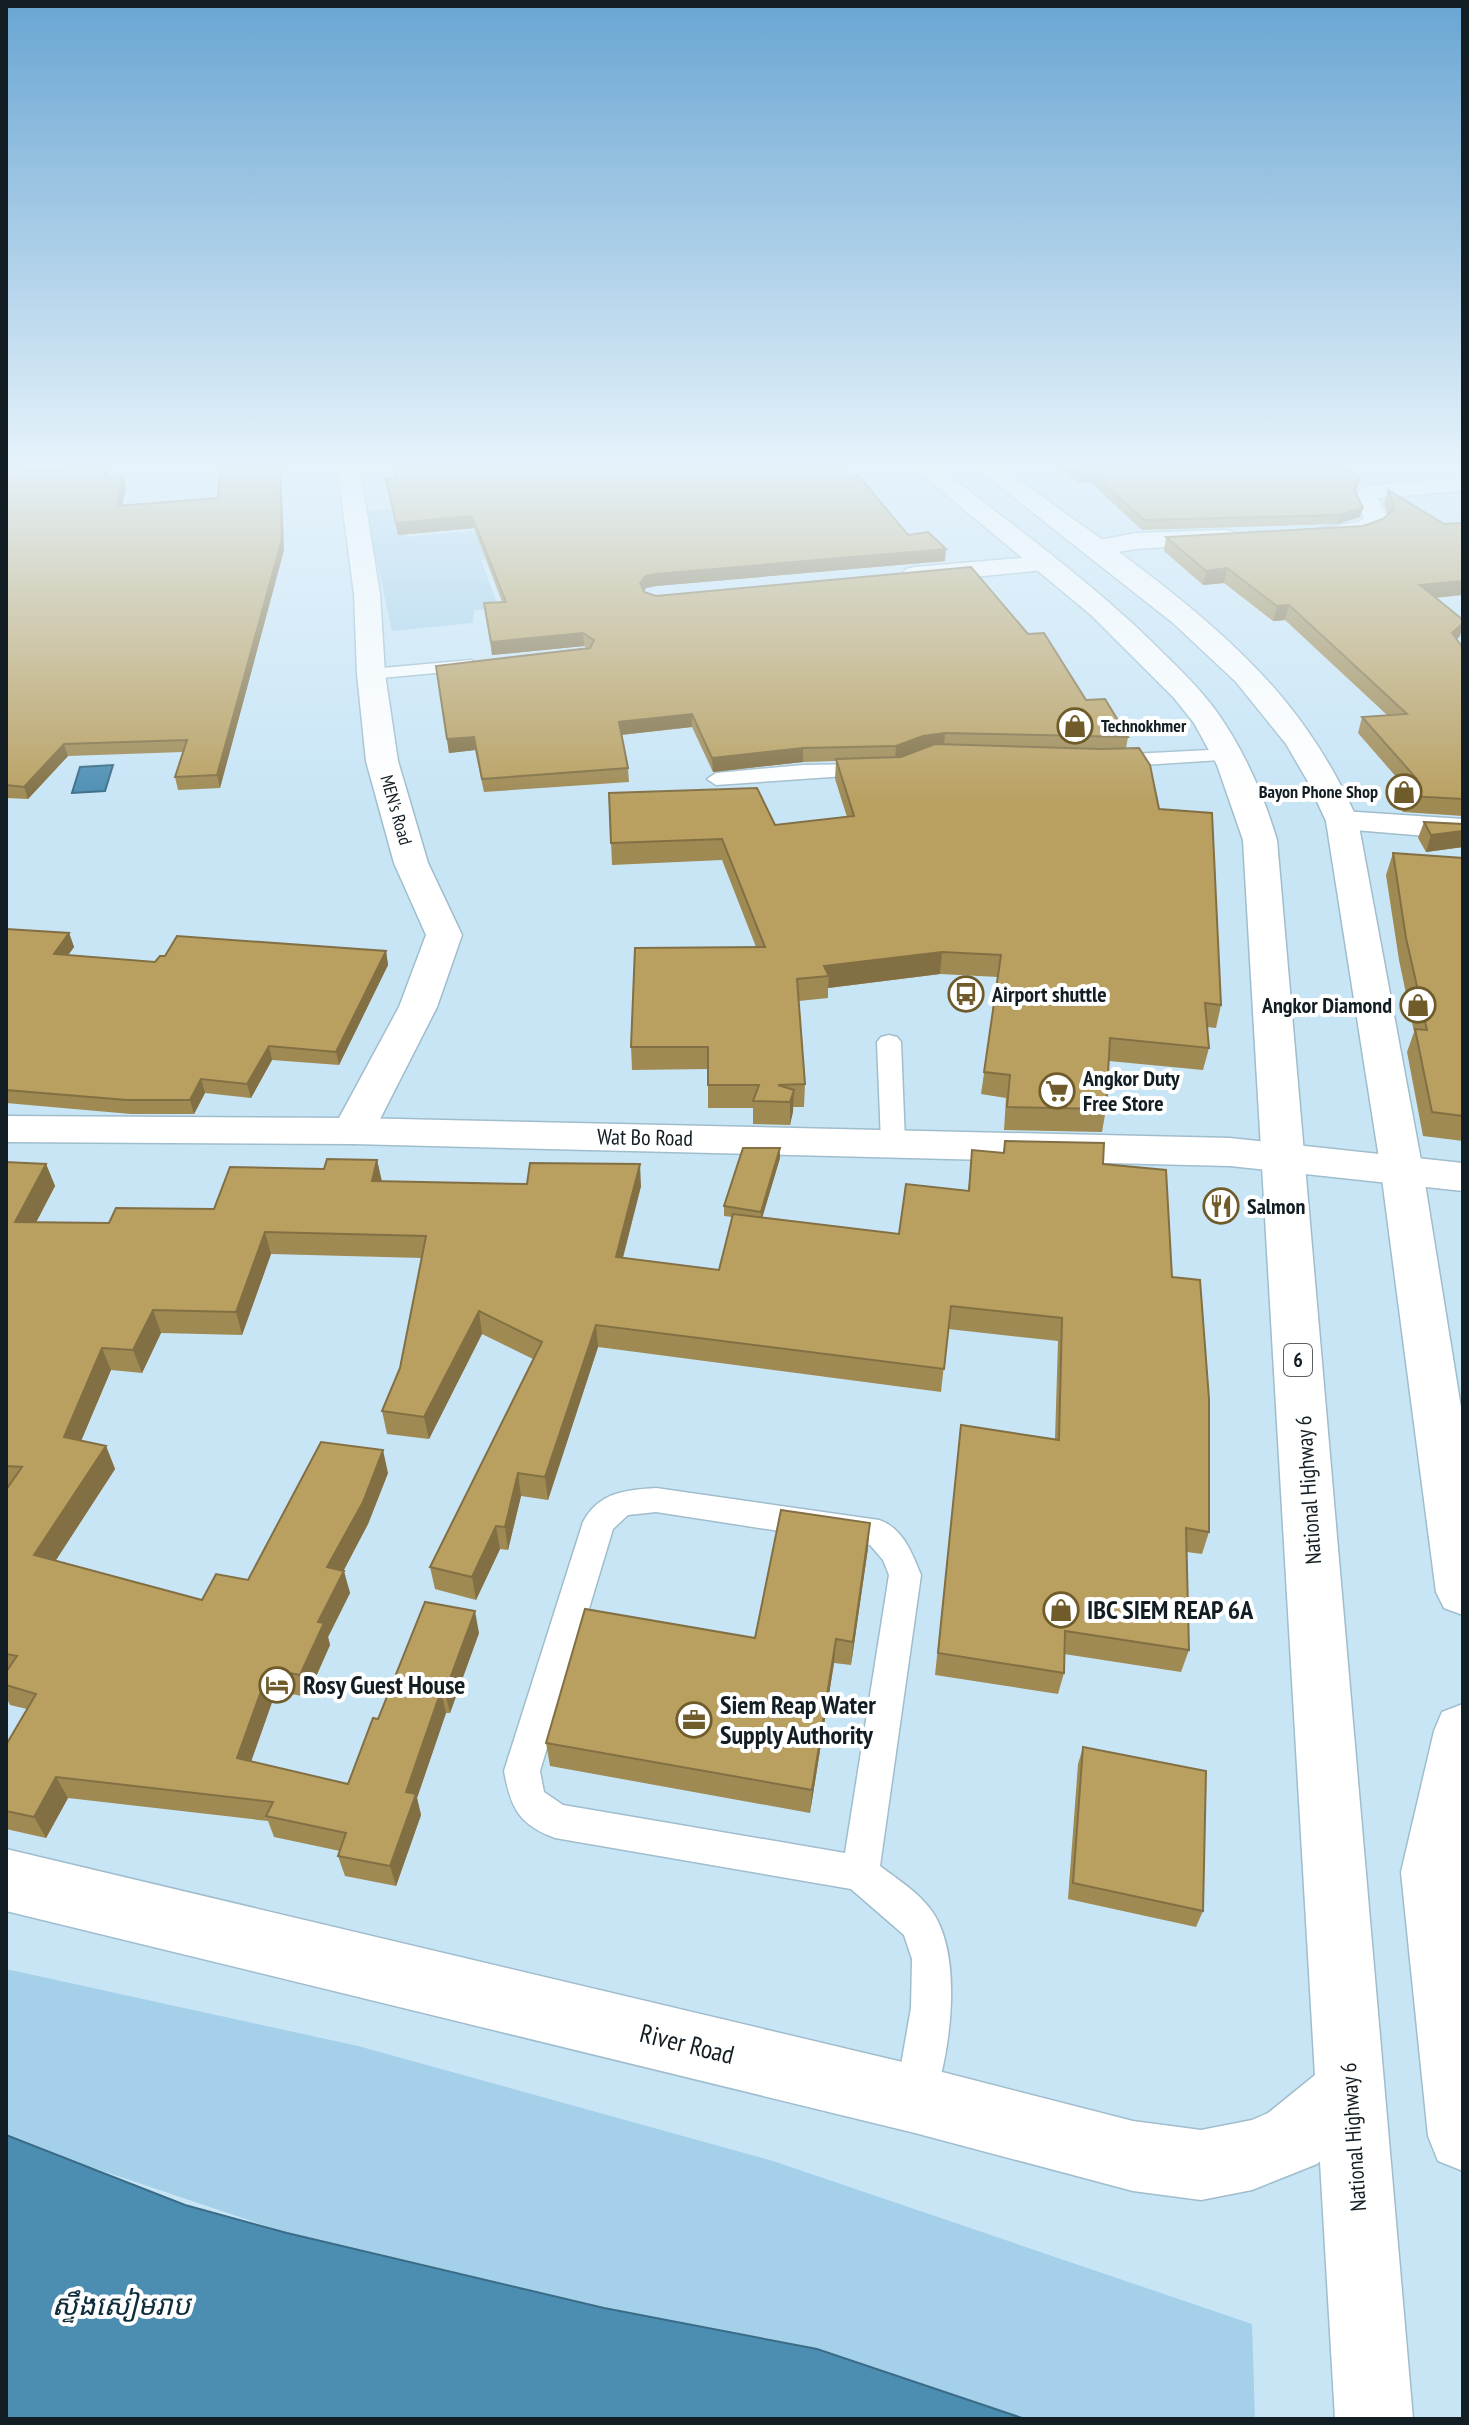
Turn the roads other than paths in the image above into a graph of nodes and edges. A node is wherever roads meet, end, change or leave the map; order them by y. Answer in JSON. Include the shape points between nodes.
{"nodes":[{"id":1,"x":364,"y":576,"type":"edge"},
{"id":2,"x":905,"y":576,"type":"edge"},
{"id":3,"x":1059,"y":576,"type":"edge"},
{"id":4,"x":1130,"y":576,"type":"edge"},
{"id":5,"x":884,"y":578,"type":"edge"},
{"id":6,"x":493,"y":663,"type":"edge"},
{"id":7,"x":371,"y":674,"type":"junction"},
{"id":8,"x":1229,"y":755,"type":"junction"},
{"id":9,"x":1098,"y":761,"type":"edge"},
{"id":10,"x":885,"y":769,"type":"edge"},
{"id":11,"x":716,"y":779,"type":"edge"},
{"id":12,"x":1342,"y":821,"type":"junction"},
{"id":13,"x":1463,"y":829,"type":"edge"},
{"id":14,"x":889,"y":1042,"type":"dead end"},
{"id":15,"x":6,"y":1129,"type":"edge"},
{"id":16,"x":353,"y":1131,"type":"junction"},
{"id":17,"x":893,"y":1142,"type":"junction"},
{"id":18,"x":1284,"y":1157,"type":"junction"},
{"id":19,"x":1402,"y":1171,"type":"junction"},
{"id":20,"x":1463,"y":1177,"type":"edge"},
{"id":21,"x":1463,"y":1592,"type":"edge"},
{"id":22,"x":1463,"y":1731,"type":"edge"},
{"id":23,"x":860,"y":1873,"type":"junction"},
{"id":24,"x":6,"y":1880,"type":"edge"},
{"id":25,"x":1350,"y":2090,"type":"junction"},
{"id":26,"x":915,"y":2099,"type":"junction"},
{"id":27,"x":1463,"y":2136,"type":"edge"},
{"id":28,"x":1373,"y":2409,"type":"edge"}],
"edges":[{"from":1,"to":7,"type":"main road","name":"MEN's Road"},
{"from":2,"to":5,"type":"main road"},
{"from":3,"to":8,"type":"main road","name":"National Highway 6","number":"6","via":[[1175,682]]},
{"from":4,"to":12,"type":"main road","via":[[1204,633],[1285,717],[1310,754]]},
{"from":6,"to":7,"type":"lane"},
{"from":7,"to":16,"type":"main road","name":"MEN's Road","via":[[382,761],[411,863],[444,935],[418,1007]]},
{"from":8,"to":9,"type":"lane"},
{"from":8,"to":18,"type":"main road","name":"National Highway 6","number":"6","via":[[1260,840]]},
{"from":10,"to":11,"type":"lane"},
{"from":12,"to":13,"type":"main road"},
{"from":12,"to":19,"type":"main road"},
{"from":14,"to":17,"type":"lane"},
{"from":15,"to":16,"type":"main road","name":"Wat Bo Road"},
{"from":16,"to":17,"type":"main road","name":"Wat Bo Road"},
{"from":17,"to":18,"type":"main road","name":"Wat Bo Road"},
{"from":18,"to":19,"type":"main road","name":"Wat Bo Road"},
{"from":18,"to":25,"type":"main road","name":"National Highway 6","number":"6"},
{"from":19,"to":20,"type":"main road","name":"Wat Bo Road"},
{"from":19,"to":21,"type":"main road"},
{"from":22,"to":27,"type":"main road","via":[[1432,1872]]},
{"from":23,"to":23,"type":"lane","via":[[555,1821],[528,1801],[522,1771],[599,1522],[621,1503],[656,1500],[879,1533],[896,1553],[905,1575]]},
{"from":23,"to":26,"type":"lane","via":[[919,1924],[932,1959]]},
{"from":24,"to":26,"type":"main road","name":"River Road"},
{"from":25,"to":26,"type":"main road","name":"River Road","via":[[1292,2139],[1252,2155],[1201,2165],[1133,2156]]},
{"from":25,"to":28,"type":"main road","name":"National Highway 6","number":"6"}]}
